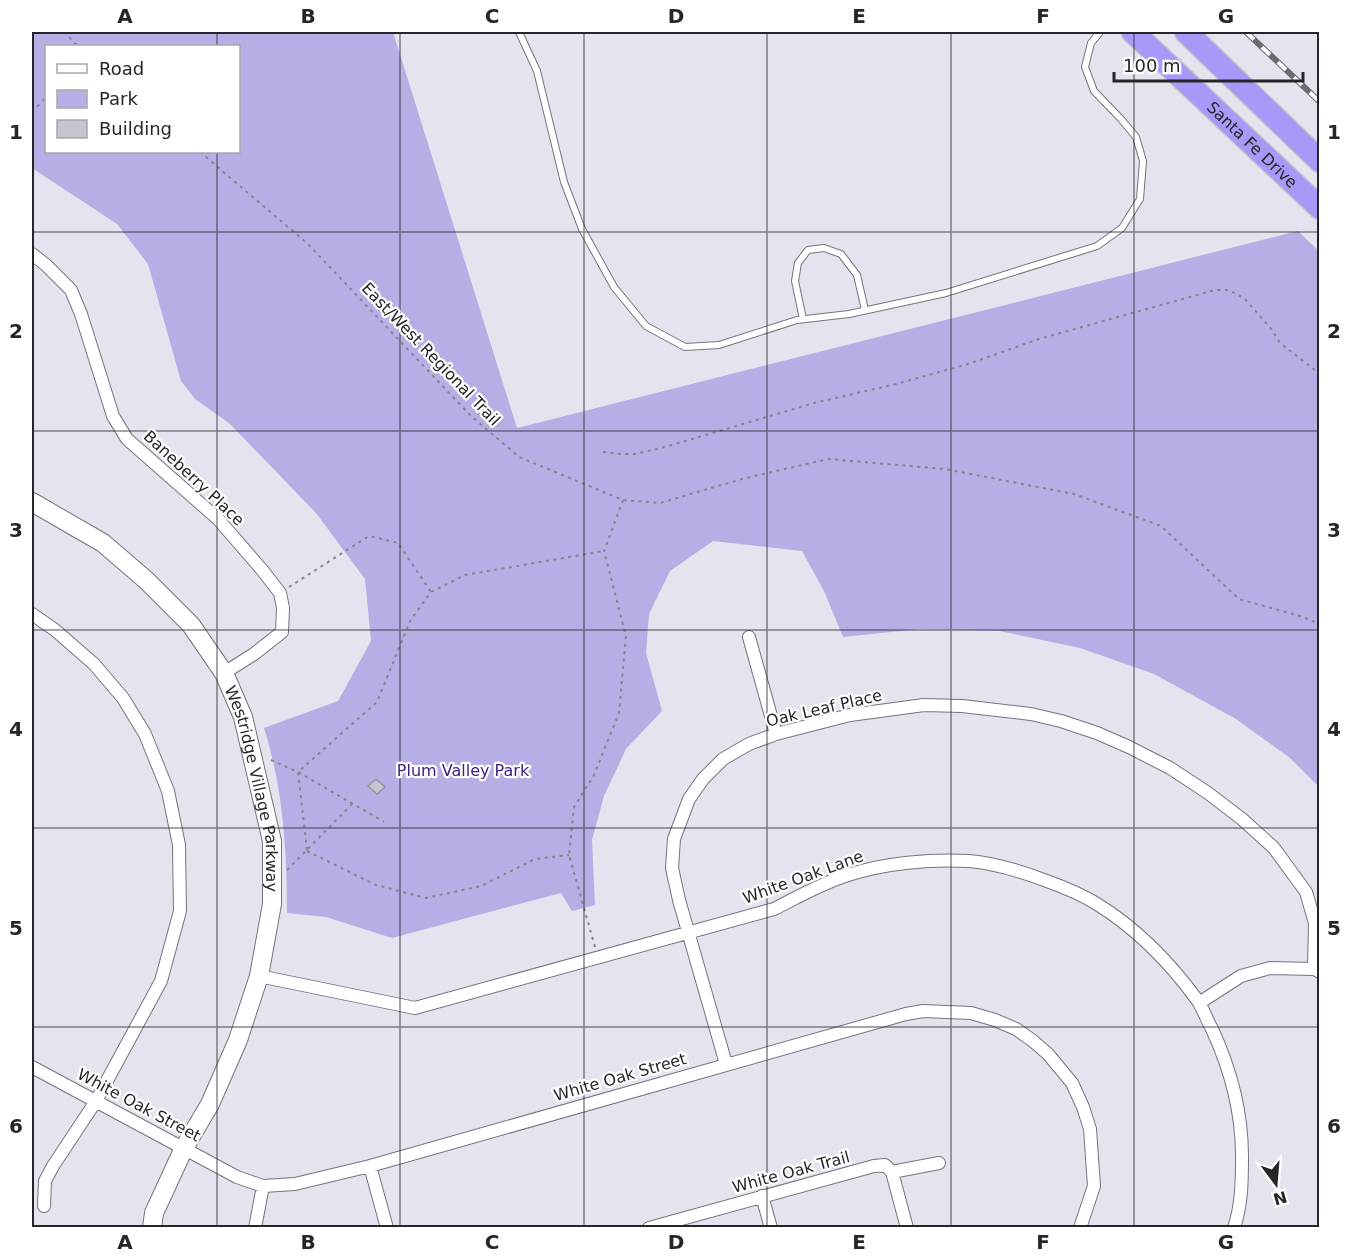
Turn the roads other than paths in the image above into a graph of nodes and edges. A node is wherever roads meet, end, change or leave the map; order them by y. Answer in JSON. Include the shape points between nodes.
{"nodes":[{"id":1,"x":519,"y":32,"type":"edge"},
{"id":2,"x":1100,"y":32,"type":"edge"},
{"id":3,"x":1133,"y":32,"type":"edge"},
{"id":4,"x":1186,"y":32,"type":"edge"},
{"id":5,"x":1320,"y":161,"type":"edge"},
{"id":6,"x":1320,"y":208,"type":"edge"},
{"id":7,"x":32,"y":254,"type":"edge"},
{"id":8,"x":865,"y":310,"type":"junction"},
{"id":9,"x":803,"y":319,"type":"junction"},
{"id":10,"x":32,"y":502,"type":"edge"},
{"id":11,"x":32,"y":614,"type":"edge"},
{"id":12,"x":749,"y":637,"type":"dead end"},
{"id":13,"x":224,"y":673,"type":"junction"},
{"id":14,"x":776,"y":734,"type":"junction"},
{"id":15,"x":688,"y":931,"type":"junction"},
{"id":16,"x":1317,"y":970,"type":"edge"},
{"id":17,"x":259,"y":976,"type":"junction"},
{"id":18,"x":1199,"y":1003,"type":"junction"},
{"id":19,"x":726,"y":1064,"type":"junction"},
{"id":20,"x":32,"y":1067,"type":"edge"},
{"id":21,"x":96,"y":1101,"type":"junction"},
{"id":22,"x":184,"y":1148,"type":"junction"},
{"id":23,"x":939,"y":1163,"type":"dead end"},
{"id":24,"x":369,"y":1166,"type":"junction"},
{"id":25,"x":892,"y":1172,"type":"junction"},
{"id":26,"x":263,"y":1186,"type":"junction"},
{"id":27,"x":762,"y":1196,"type":"junction"},
{"id":28,"x":44,"y":1206,"type":"dead end"},
{"id":29,"x":152,"y":1227,"type":"edge"},
{"id":30,"x":255,"y":1227,"type":"edge"},
{"id":31,"x":387,"y":1227,"type":"edge"},
{"id":32,"x":649,"y":1227,"type":"edge"},
{"id":33,"x":771,"y":1227,"type":"edge"},
{"id":34,"x":907,"y":1227,"type":"edge"},
{"id":35,"x":1080,"y":1227,"type":"edge"},
{"id":36,"x":1234,"y":1227,"type":"edge"}],
"edges":[{"from":1,"to":9,"type":"lane","via":[[537,71],[564,182],[582,229],[614,287],[646,326],[685,347],[719,345]]},
{"from":2,"to":8,"type":"lane","via":[[1091,43],[1085,67],[1094,91],[1136,137],[1143,161],[1140,199],[1122,228],[1096,246],[1066,256],[946,293]]},
{"from":3,"to":6,"type":"highway","name":"Santa Fe Drive"},
{"from":4,"to":5,"type":"highway","name":"Santa Fe Drive"},
{"from":7,"to":13,"type":"street","name":"Baneberry Place","via":[[71,290],[113,416],[127,439],[218,519],[280,593],[282,632]]},
{"from":8,"to":9,"type":"lane"},
{"from":8,"to":9,"type":"lane","via":[[857,275],[841,254],[824,248],[808,250],[798,262],[795,281]]},
{"from":10,"to":13,"type":"street","name":"Westridge Village Parkway","via":[[103,543],[146,580],[191,626]]},
{"from":11,"to":21,"type":"street","via":[[94,664],[123,698],[146,734],[168,791],[179,846],[180,911],[161,981]]},
{"from":12,"to":14,"type":"street"},
{"from":13,"to":17,"type":"street","name":"Westridge Village Parkway","via":[[243,717],[272,841],[272,904]]},
{"from":14,"to":15,"type":"street","name":"Oak Leaf Place","via":[[723,759],[688,799],[674,838],[672,868]]},
{"from":14,"to":16,"type":"street","name":"Oak Leaf Place","via":[[850,715],[924,705],[1031,714],[1097,733],[1170,768],[1242,819],[1274,848],[1306,892],[1315,923]]},
{"from":15,"to":17,"type":"street","name":"White Oak Lane","via":[[415,1008]]},
{"from":15,"to":18,"type":"street","name":"White Oak Lane","via":[[774,909],[825,884],[871,869],[969,861],[1030,874],[1096,903],[1146,942]]},
{"from":15,"to":19,"type":"street","name":"Oak Leaf Place"},
{"from":16,"to":18,"type":"street","via":[[1270,968],[1241,976]]},
{"from":17,"to":22,"type":"street","name":"Westridge Village Parkway","via":[[238,1041],[210,1104]]},
{"from":18,"to":36,"type":"street","name":"White Oak Lane","via":[[1233,1082],[1242,1130],[1242,1188]]},
{"from":19,"to":24,"type":"street","name":"White Oak Street"},
{"from":19,"to":35,"type":"street","name":"White Oak Street","via":[[923,1011],[970,1013],[1016,1029],[1054,1062],[1072,1083],[1083,1107],[1090,1129],[1094,1186]]},
{"from":20,"to":21,"type":"street","name":"White Oak Street"},
{"from":21,"to":22,"type":"street","name":"White Oak Street"},
{"from":21,"to":28,"type":"street","via":[[45,1181]]},
{"from":22,"to":26,"type":"street","name":"White Oak Street","via":[[237,1177]]},
{"from":22,"to":29,"type":"street","name":"Westridge Village Parkway","via":[[154,1213]]},
{"from":23,"to":25,"type":"street","name":"White Oak Trail"},
{"from":24,"to":26,"type":"street","name":"White Oak Street","via":[[295,1184]]},
{"from":24,"to":31,"type":"street"},
{"from":25,"to":27,"type":"street","name":"White Oak Trail","via":[[885,1165],[874,1166]]},
{"from":25,"to":34,"type":"street"},
{"from":26,"to":30,"type":"street"},
{"from":27,"to":32,"type":"street","name":"White Oak Trail"},
{"from":27,"to":33,"type":"street"}]}
